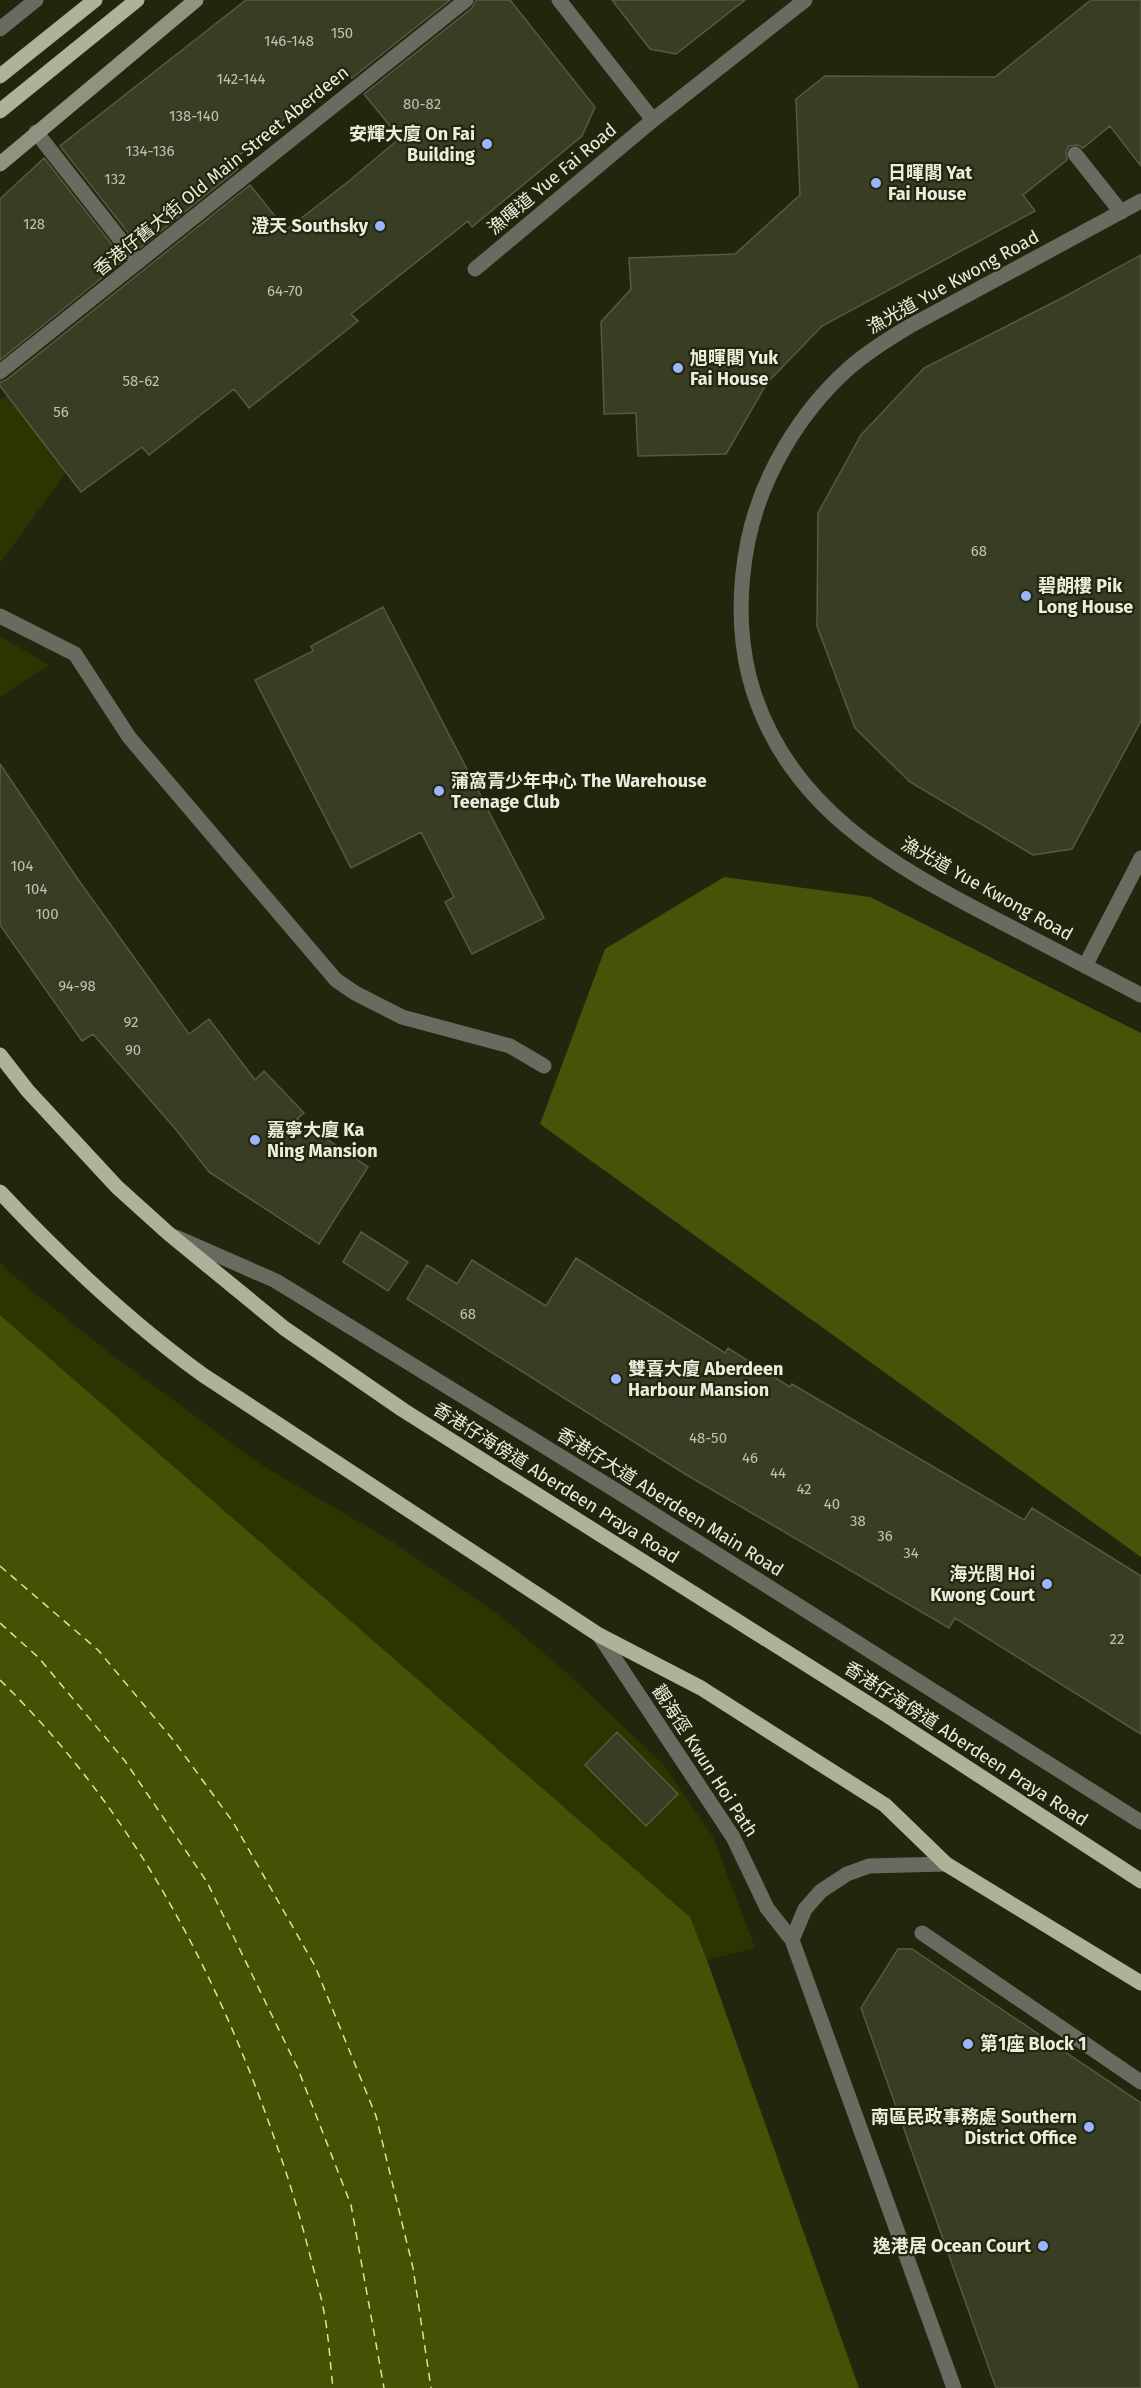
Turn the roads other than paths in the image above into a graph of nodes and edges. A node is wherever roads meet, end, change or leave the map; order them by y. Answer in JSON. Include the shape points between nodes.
{"nodes":[{"id":1,"x":36,"y":0,"type":"edge"},
{"id":2,"x":94,"y":0,"type":"edge"},
{"id":3,"x":137,"y":0,"type":"edge"},
{"id":4,"x":196,"y":0,"type":"edge"},
{"id":5,"x":466,"y":0,"type":"edge"},
{"id":6,"x":559,"y":0,"type":"edge"},
{"id":7,"x":805,"y":0,"type":"edge"},
{"id":8,"x":0,"y":29,"type":"edge"},
{"id":9,"x":0,"y":76,"type":"edge"},
{"id":10,"x":0,"y":111,"type":"edge"},
{"id":11,"x":653,"y":120,"type":"junction"},
{"id":12,"x":36,"y":132,"type":"junction"},
{"id":13,"x":1075,"y":154,"type":"dead end"},
{"id":14,"x":0,"y":164,"type":"edge"},
{"id":15,"x":1141,"y":201,"type":"edge"},
{"id":16,"x":1121,"y":212,"type":"junction"},
{"id":17,"x":138,"y":262,"type":"junction"},
{"id":18,"x":475,"y":269,"type":"dead end"},
{"id":19,"x":0,"y":372,"type":"edge"},
{"id":20,"x":0,"y":616,"type":"edge"},
{"id":21,"x":1141,"y":858,"type":"edge"},
{"id":22,"x":1085,"y":966,"type":"junction"},
{"id":23,"x":1141,"y":994,"type":"edge"},
{"id":24,"x":0,"y":1055,"type":"edge"},
{"id":25,"x":544,"y":1066,"type":"dead end"},
{"id":26,"x":0,"y":1192,"type":"edge"},
{"id":27,"x":168,"y":1233,"type":"junction"},
{"id":28,"x":599,"y":1635,"type":"junction"},
{"id":29,"x":1141,"y":1822,"type":"edge"},
{"id":30,"x":946,"y":1864,"type":"junction"},
{"id":31,"x":1141,"y":1881,"type":"edge"},
{"id":32,"x":922,"y":1933,"type":"dead end"},
{"id":33,"x":792,"y":1940,"type":"junction"},
{"id":34,"x":1141,"y":1983,"type":"edge"},
{"id":35,"x":1141,"y":2082,"type":"edge"},
{"id":36,"x":954,"y":2388,"type":"edge"}],
"edges":[{"from":1,"to":8,"type":"street"},
{"from":2,"to":9,"type":"main road"},
{"from":3,"to":10,"type":"main road"},
{"from":4,"to":12,"type":"main road"},
{"from":5,"to":17,"type":"street","name":"香港仔舊大街 Old Main Street Aberdeen"},
{"from":6,"to":11,"type":"street"},
{"from":7,"to":11,"type":"street","name":"漁暉道 Yue Fai Road"},
{"from":11,"to":18,"type":"street","name":"漁暉道 Yue Fai Road"},
{"from":12,"to":14,"type":"main road"},
{"from":12,"to":17,"type":"street"},
{"from":13,"to":16,"type":"street"},
{"from":15,"to":16,"type":"street","name":"漁光道 Yue Kwong Road"},
{"from":16,"to":22,"type":"street","name":"漁光道 Yue Kwong Road","via":[[876,347],[848,368],[823,394],[780,456],[763,492],[743,562],[740,602],[745,659],[762,718],[775,744],[806,787],[860,838],[899,865]]},
{"from":17,"to":19,"type":"street","name":"香港仔舊大街 Old Main Street Aberdeen"},
{"from":20,"to":25,"type":"street","via":[[75,654],[129,737],[336,981],[402,1017],[510,1046]]},
{"from":21,"to":22,"type":"street"},
{"from":22,"to":23,"type":"street","name":"漁光道 Yue Kwong Road"},
{"from":24,"to":27,"type":"main road","name":"香港仔海傍道 Aberdeen Praya Road","via":[[117,1187]]},
{"from":26,"to":28,"type":"main road","via":[[57,1253],[162,1346],[298,1440]]},
{"from":27,"to":29,"type":"street","name":"香港仔大道 Aberdeen Main Road","via":[[276,1281]]},
{"from":27,"to":31,"type":"main road","name":"香港仔海傍道 Aberdeen Praya Road","via":[[284,1328],[404,1410]]},
{"from":28,"to":30,"type":"main road","via":[[701,1688],[885,1805]]},
{"from":28,"to":33,"type":"street","name":"觀海徑 Kwun Hoi Path","via":[[733,1837],[767,1908]]},
{"from":30,"to":33,"type":"street","via":[[869,1866],[847,1874],[821,1891],[805,1909]]},
{"from":30,"to":34,"type":"main road"},
{"from":32,"to":35,"type":"street"},
{"from":33,"to":36,"type":"street","name":"觀海徑 Kwun Hoi Path"}]}
